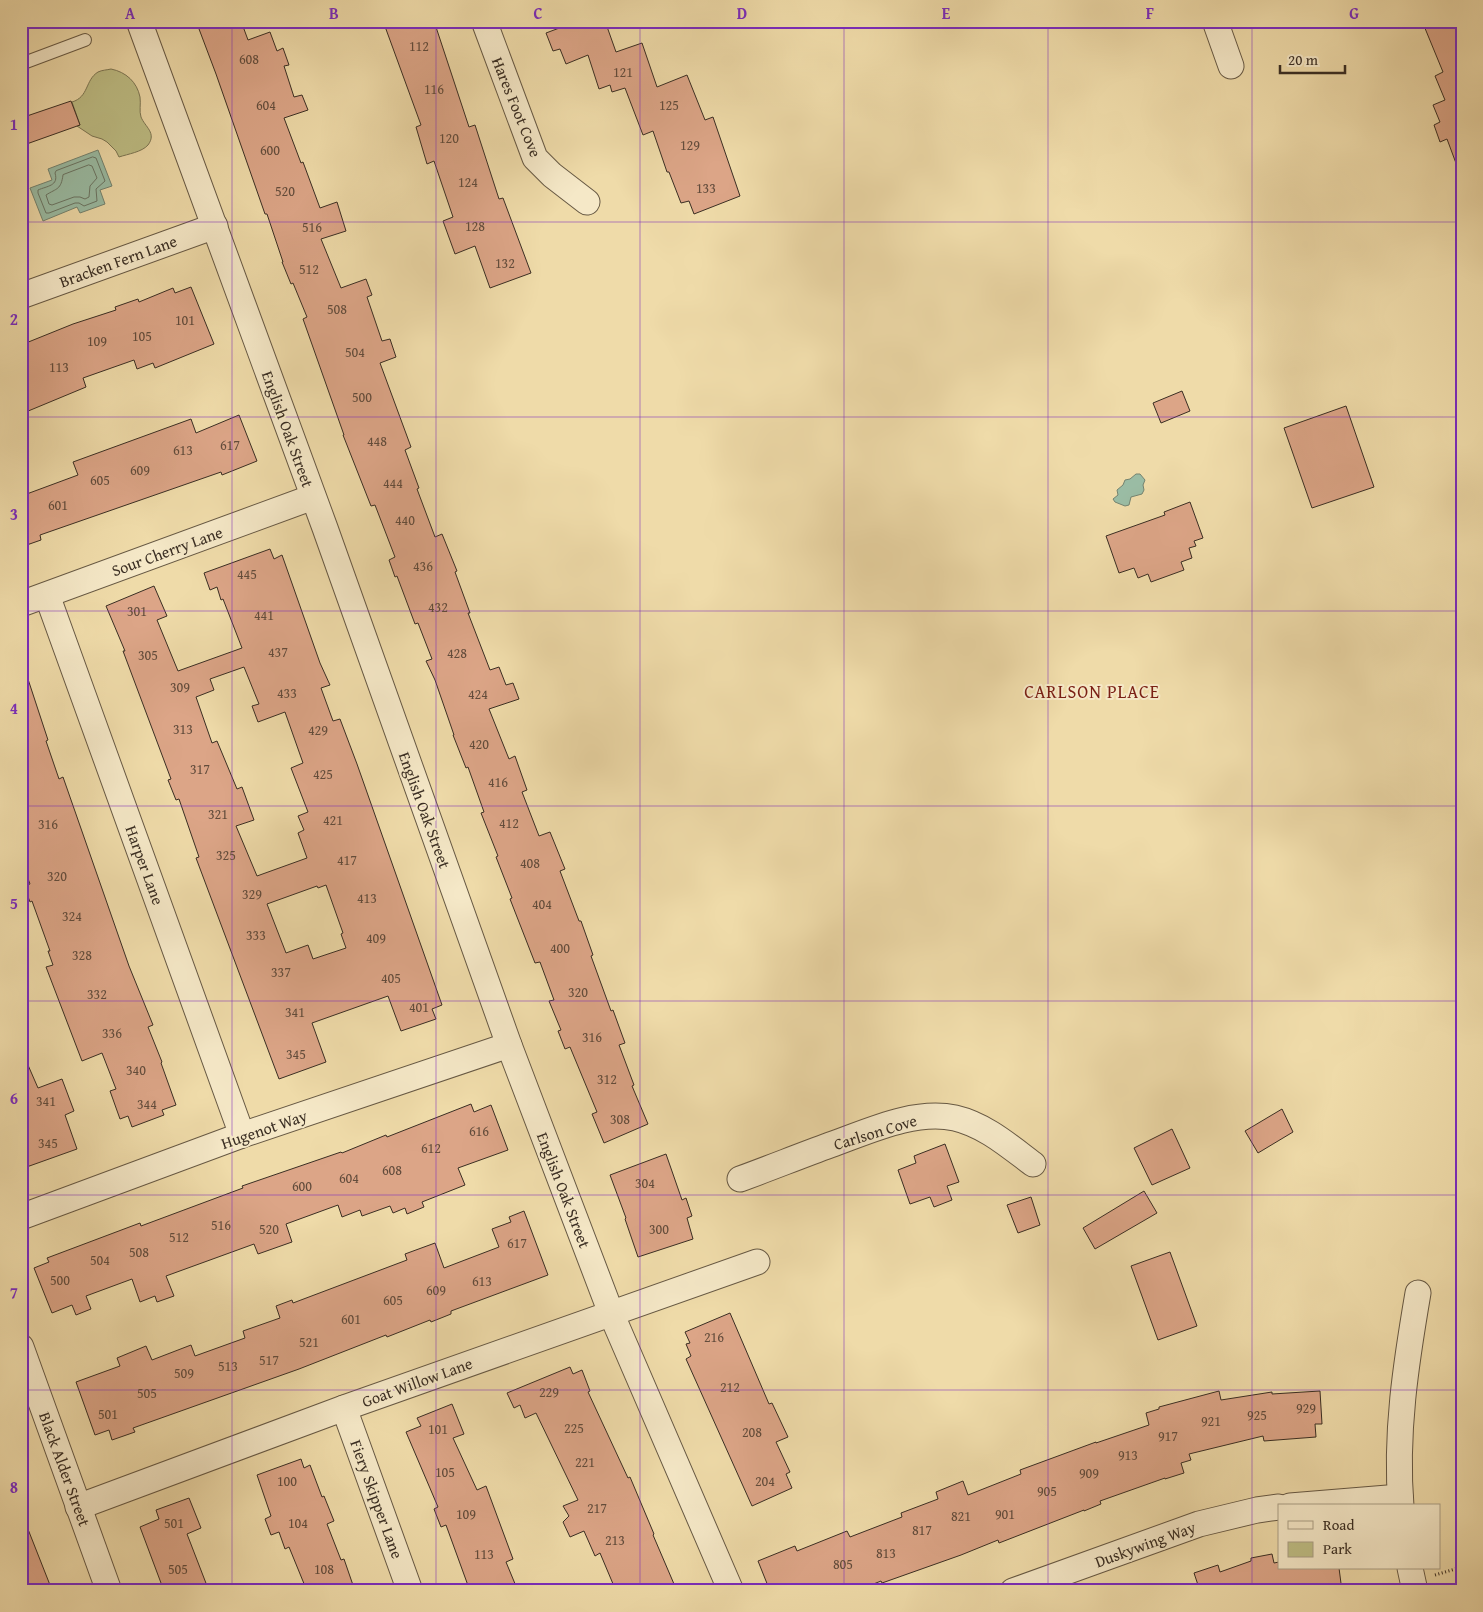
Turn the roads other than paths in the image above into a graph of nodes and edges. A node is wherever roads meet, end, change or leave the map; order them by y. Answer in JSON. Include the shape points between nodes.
{"nodes":[{"id":1,"x":139,"y":21,"type":"edge"},
{"id":2,"x":484,"y":21,"type":"edge"},
{"id":3,"x":1215,"y":21,"type":"edge"},
{"id":4,"x":85,"y":40,"type":"dead end"},
{"id":5,"x":21,"y":64,"type":"edge"},
{"id":6,"x":1231,"y":66,"type":"dead end"},
{"id":7,"x":587,"y":202,"type":"dead end"},
{"id":8,"x":215,"y":226,"type":"junction"},
{"id":9,"x":21,"y":296,"type":"edge"},
{"id":10,"x":313,"y":497,"type":"junction"},
{"id":11,"x":47,"y":595,"type":"junction"},
{"id":12,"x":21,"y":604,"type":"edge"},
{"id":13,"x":508,"y":1045,"type":"junction"},
{"id":14,"x":242,"y":1135,"type":"junction"},
{"id":15,"x":1033,"y":1164,"type":"dead end"},
{"id":16,"x":740,"y":1178,"type":"dead end"},
{"id":17,"x":21,"y":1217,"type":"edge"},
{"id":18,"x":757,"y":1262,"type":"dead end"},
{"id":19,"x":1418,"y":1293,"type":"dead end"},
{"id":20,"x":612,"y":1313,"type":"junction"},
{"id":21,"x":21,"y":1347,"type":"edge"},
{"id":22,"x":344,"y":1408,"type":"junction"},
{"id":23,"x":1401,"y":1501,"type":"edge"},
{"id":24,"x":1334,"y":1504,"type":"edge"},
{"id":25,"x":78,"y":1507,"type":"junction"},
{"id":26,"x":1278,"y":1507,"type":"edge"},
{"id":27,"x":1026,"y":1589,"type":"edge"},
{"id":28,"x":109,"y":1591,"type":"edge"},
{"id":29,"x":410,"y":1591,"type":"edge"},
{"id":30,"x":731,"y":1591,"type":"edge"}],
"edges":[{"from":1,"to":8,"type":"street","name":"English Oak Street"},
{"from":2,"to":7,"type":"street","name":"Hares Foot Cove","via":[[535,158]]},
{"from":3,"to":6,"type":"street"},
{"from":4,"to":5,"type":"lane"},
{"from":8,"to":9,"type":"street","name":"Bracken Fern Lane"},
{"from":8,"to":10,"type":"street","name":"English Oak Street"},
{"from":10,"to":11,"type":"street","name":"Sour Cherry Lane"},
{"from":10,"to":13,"type":"street","name":"English Oak Street"},
{"from":11,"to":12,"type":"street","name":"Sour Cherry Lane"},
{"from":11,"to":14,"type":"street","name":"Harper Lane"},
{"from":13,"to":14,"type":"street","name":"Hugenot Way"},
{"from":13,"to":20,"type":"street","name":"English Oak Street"},
{"from":14,"to":17,"type":"street","name":"Hugenot Way"},
{"from":15,"to":16,"type":"street","name":"Carlson Cove","via":[[978,1126],[954,1118],[917,1117],[881,1126]]},
{"from":18,"to":20,"type":"street","name":"Goat Willow Lane"},
{"from":19,"to":23,"type":"street","via":[[1401,1414]]},
{"from":20,"to":22,"type":"street","name":"Goat Willow Lane"},
{"from":20,"to":30,"type":"street","name":"English Oak Street"},
{"from":21,"to":25,"type":"street","name":"Black Alder Street"},
{"from":22,"to":25,"type":"street","name":"Goat Willow Lane"},
{"from":22,"to":29,"type":"street","name":"Fiery Skipper Lane"},
{"from":23,"to":24,"type":"street"},
{"from":25,"to":28,"type":"street","name":"Black Alder Street"},
{"from":26,"to":27,"type":"street","name":"Duskywing Way","via":[[1199,1524]]}]}
